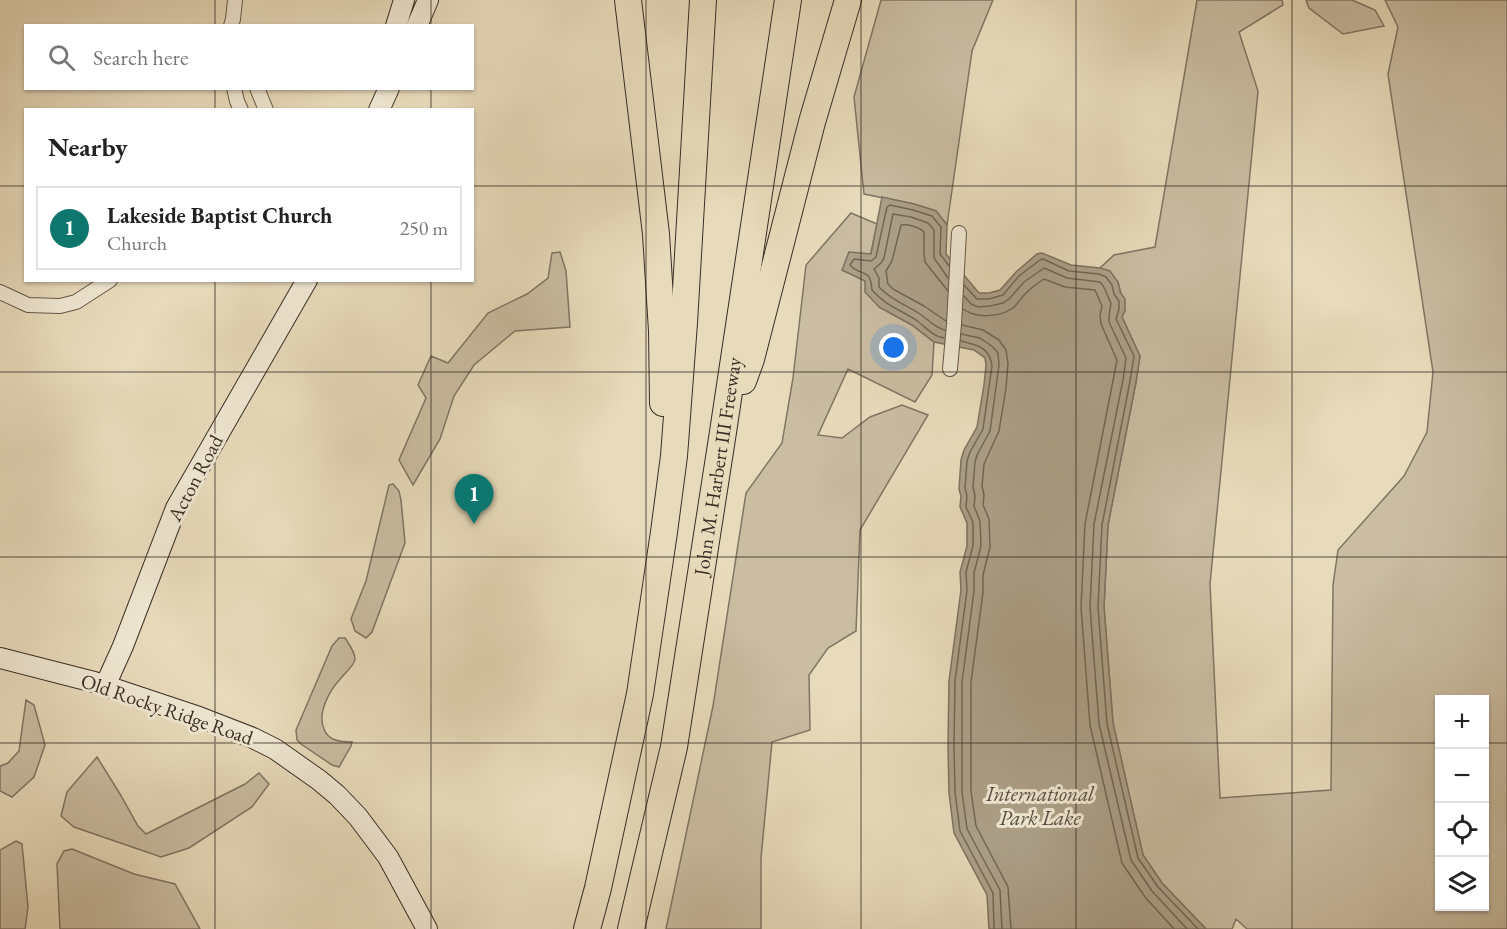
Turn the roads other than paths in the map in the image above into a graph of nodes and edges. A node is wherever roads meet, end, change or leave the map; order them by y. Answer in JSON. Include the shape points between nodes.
{"nodes":[{"id":1,"x":235,"y":0,"type":"edge"},
{"id":2,"x":404,"y":0,"type":"edge"},
{"id":3,"x":428,"y":0,"type":"edge"},
{"id":4,"x":628,"y":0,"type":"edge"},
{"id":5,"x":703,"y":0,"type":"edge"},
{"id":6,"x":788,"y":0,"type":"edge"},
{"id":7,"x":848,"y":0,"type":"edge"},
{"id":8,"x":234,"y":24,"type":"edge"},
{"id":9,"x":397,"y":24,"type":"edge"},
{"id":10,"x":418,"y":24,"type":"edge"},
{"id":11,"x":234,"y":90,"type":"edge"},
{"id":12,"x":258,"y":90,"type":"edge"},
{"id":13,"x":382,"y":90,"type":"edge"},
{"id":14,"x":388,"y":90,"type":"edge"},
{"id":15,"x":240,"y":108,"type":"edge"},
{"id":16,"x":265,"y":108,"type":"edge"},
{"id":17,"x":379,"y":108,"type":"edge"},
{"id":18,"x":380,"y":108,"type":"edge"},
{"id":19,"x":959,"y":233,"type":"dead end"},
{"id":20,"x":107,"y":282,"type":"edge"},
{"id":21,"x":306,"y":282,"type":"edge"},
{"id":22,"x":0,"y":292,"type":"edge"},
{"id":23,"x":950,"y":369,"type":"dead end"},
{"id":24,"x":723,"y":432,"type":"junction"},
{"id":25,"x":664,"y":532,"type":"junction"},
{"id":26,"x":0,"y":658,"type":"edge"},
{"id":27,"x":105,"y":686,"type":"junction"},
{"id":28,"x":427,"y":929,"type":"edge"},
{"id":29,"x":587,"y":929,"type":"edge"},
{"id":30,"x":631,"y":929,"type":"edge"}],
"edges":[{"from":1,"to":8,"type":"street"},
{"from":2,"to":9,"type":"street"},
{"from":3,"to":10,"type":"street"},
{"from":4,"to":25,"type":"highway","via":[[657,244]]},
{"from":5,"to":25,"type":"highway","via":[[684,323]]},
{"from":6,"to":24,"type":"highway","name":"John M. Harbert III Freeway"},
{"from":7,"to":24,"type":"highway","via":[[751,359]]},
{"from":11,"to":15,"type":"street"},
{"from":12,"to":16,"type":"street"},
{"from":13,"to":17,"type":"street"},
{"from":14,"to":18,"type":"street"},
{"from":19,"to":23,"type":"street"},
{"from":20,"to":22,"type":"street","via":[[76,302],[60,306],[28,305]]},
{"from":21,"to":27,"type":"street","name":"Acton Road","via":[[176,508]]},
{"from":24,"to":30,"type":"highway","name":"John M. Harbert III Freeway","via":[[674,747]]},
{"from":25,"to":29,"type":"highway","via":[[640,694]]},
{"from":26,"to":27,"type":"street","name":"Old Rocky Ridge Road"},
{"from":27,"to":28,"type":"street","name":"Old Rocky Ridge Road","via":[[253,738],[319,780],[351,810],[388,857]]}]}
